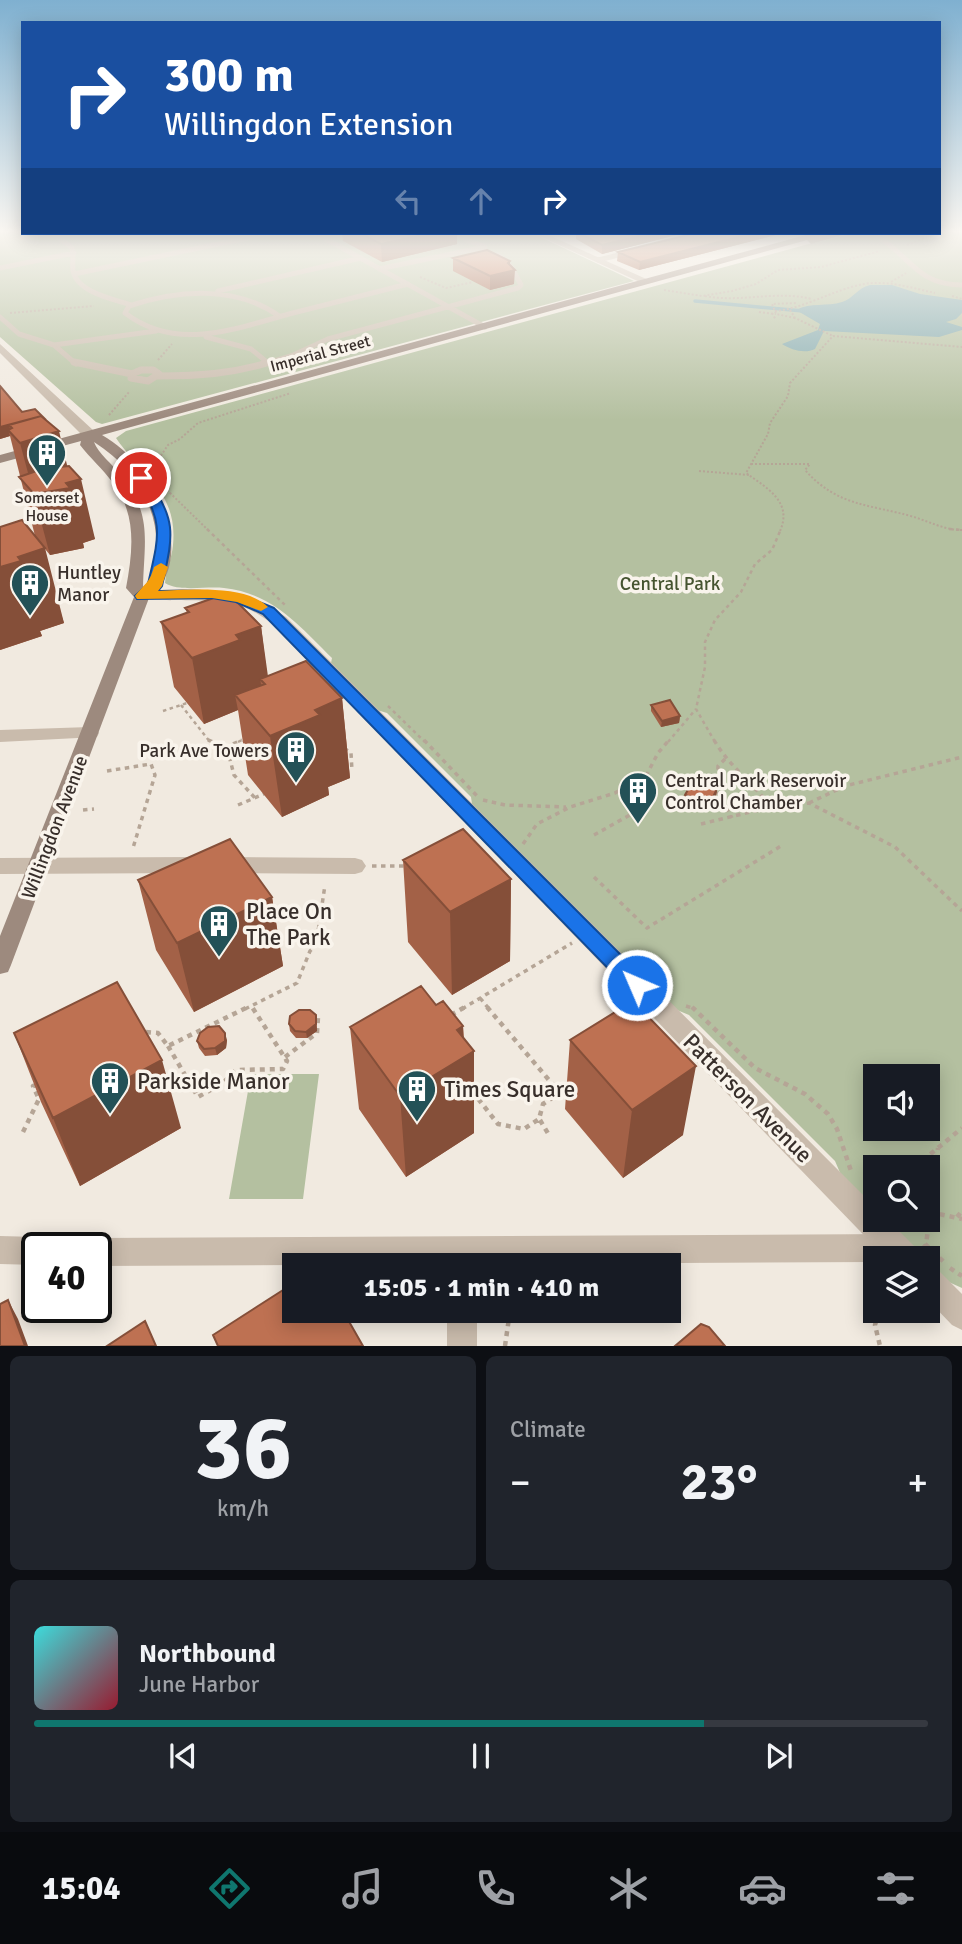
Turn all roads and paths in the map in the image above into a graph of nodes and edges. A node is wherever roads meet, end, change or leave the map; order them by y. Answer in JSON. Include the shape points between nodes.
{"nodes":[{"id":1,"x":100,"y":294,"type":"edge"},
{"id":2,"x":201,"y":294,"type":"edge"},
{"id":3,"x":225,"y":294,"type":"edge"},
{"id":4,"x":368,"y":294,"type":"edge"},
{"id":5,"x":425,"y":294,"type":"edge"},
{"id":6,"x":492,"y":294,"type":"edge"},
{"id":7,"x":605,"y":294,"type":"edge"},
{"id":8,"x":690,"y":294,"type":"edge"},
{"id":9,"x":712,"y":294,"type":"edge"},
{"id":10,"x":832,"y":294,"type":"edge"},
{"id":11,"x":702,"y":296,"type":"junction"},
{"id":12,"x":951,"y":296,"type":"dead end"},
{"id":13,"x":962,"y":299,"type":"edge"},
{"id":14,"x":812,"y":300,"type":"junction"},
{"id":15,"x":801,"y":303,"type":"junction"},
{"id":16,"x":813,"y":305,"type":"dead end"},
{"id":17,"x":130,"y":306,"type":"junction"},
{"id":18,"x":449,"y":307,"type":"junction"},
{"id":19,"x":790,"y":310,"type":"junction"},
{"id":20,"x":759,"y":312,"type":"dead end"},
{"id":21,"x":776,"y":312,"type":"junction"},
{"id":22,"x":772,"y":313,"type":"junction"},
{"id":23,"x":0,"y":316,"type":"edge"},
{"id":24,"x":279,"y":316,"type":"junction"},
{"id":25,"x":795,"y":318,"type":"junction"},
{"id":26,"x":776,"y":320,"type":"dead end"},
{"id":27,"x":485,"y":327,"type":"junction"},
{"id":28,"x":156,"y":331,"type":"junction"},
{"id":29,"x":183,"y":333,"type":"junction"},
{"id":30,"x":193,"y":334,"type":"junction"},
{"id":31,"x":833,"y":336,"type":"junction"},
{"id":32,"x":54,"y":345,"type":"junction"},
{"id":33,"x":962,"y":346,"type":"edge"},
{"id":34,"x":0,"y":347,"type":"edge"},
{"id":35,"x":268,"y":363,"type":"junction"},
{"id":36,"x":149,"y":370,"type":"junction"},
{"id":37,"x":132,"y":374,"type":"junction"},
{"id":38,"x":158,"y":376,"type":"junction"},
{"id":39,"x":139,"y":381,"type":"junction"},
{"id":40,"x":108,"y":417,"type":"dead end"},
{"id":41,"x":89,"y":434,"type":"junction"},
{"id":42,"x":0,"y":458,"type":"edge"},
{"id":43,"x":751,"y":464,"type":"junction"},
{"id":44,"x":699,"y":471,"type":"dead end"},
{"id":45,"x":749,"y":475,"type":"junction"},
{"id":46,"x":962,"y":530,"type":"edge"},
{"id":47,"x":142,"y":596,"type":"junction"},
{"id":48,"x":187,"y":703,"type":"dead end"},
{"id":49,"x":181,"y":705,"type":"junction"},
{"id":50,"x":696,"y":709,"type":"junction"},
{"id":51,"x":163,"y":711,"type":"dead end"},
{"id":52,"x":247,"y":731,"type":"edge"},
{"id":53,"x":90,"y":733,"type":"junction"},
{"id":54,"x":0,"y":736,"type":"edge"},
{"id":55,"x":226,"y":747,"type":"junction"},
{"id":56,"x":341,"y":747,"type":"dead end"},
{"id":57,"x":962,"y":757,"type":"edge"},
{"id":58,"x":725,"y":759,"type":"junction"},
{"id":59,"x":107,"y":771,"type":"dead end"},
{"id":60,"x":352,"y":771,"type":"dead end"},
{"id":61,"x":264,"y":794,"type":"dead end"},
{"id":62,"x":255,"y":798,"type":"junction"},
{"id":63,"x":480,"y":800,"type":"dead end"},
{"id":64,"x":809,"y":803,"type":"junction"},
{"id":65,"x":238,"y":805,"type":"dead end"},
{"id":66,"x":570,"y":807,"type":"junction"},
{"id":67,"x":771,"y":807,"type":"junction"},
{"id":68,"x":94,"y":809,"type":"dead end"},
{"id":69,"x":83,"y":810,"type":"dead end"},
{"id":70,"x":637,"y":811,"type":"dead end"},
{"id":71,"x":732,"y":818,"type":"junction"},
{"id":72,"x":701,"y":824,"type":"dead end"},
{"id":73,"x":594,"y":835,"type":"dead end"},
{"id":74,"x":781,"y":846,"type":"dead end"},
{"id":75,"x":132,"y":850,"type":"dead end"},
{"id":76,"x":518,"y":850,"type":"dead end"},
{"id":77,"x":0,"y":866,"type":"edge"},
{"id":78,"x":39,"y":866,"type":"junction"},
{"id":79,"x":355,"y":866,"type":"dead end"},
{"id":80,"x":390,"y":866,"type":"dead end"},
{"id":81,"x":406,"y":866,"type":"edge"},
{"id":82,"x":594,"y":877,"type":"dead end"},
{"id":83,"x":326,"y":885,"type":"dead end"},
{"id":84,"x":962,"y":911,"type":"edge"},
{"id":85,"x":587,"y":934,"type":"junction"},
{"id":86,"x":0,"y":965,"type":"edge"},
{"id":87,"x":480,"y":998,"type":"junction"},
{"id":88,"x":252,"y":1007,"type":"junction"},
{"id":89,"x":318,"y":1017,"type":"edge"},
{"id":90,"x":447,"y":1017,"type":"edge"},
{"id":91,"x":140,"y":1031,"type":"edge"},
{"id":92,"x":168,"y":1046,"type":"junction"},
{"id":93,"x":285,"y":1057,"type":"junction"},
{"id":94,"x":45,"y":1080,"type":"edge"},
{"id":95,"x":465,"y":1082,"type":"edge"},
{"id":96,"x":570,"y":1086,"type":"dead end"},
{"id":97,"x":560,"y":1093,"type":"junction"},
{"id":98,"x":539,"y":1119,"type":"junction"},
{"id":99,"x":962,"y":1128,"type":"edge"},
{"id":100,"x":23,"y":1132,"type":"dead end"},
{"id":101,"x":549,"y":1135,"type":"dead end"},
{"id":102,"x":938,"y":1148,"type":"junction"},
{"id":103,"x":930,"y":1155,"type":"edge"},
{"id":104,"x":937,"y":1155,"type":"edge"},
{"id":105,"x":962,"y":1212,"type":"edge"},
{"id":106,"x":940,"y":1214,"type":"edge"},
{"id":107,"x":960,"y":1218,"type":"edge"},
{"id":108,"x":908,"y":1246,"type":"edge"},
{"id":109,"x":0,"y":1250,"type":"edge"},
{"id":110,"x":21,"y":1251,"type":"edge"},
{"id":111,"x":112,"y":1251,"type":"edge"},
{"id":112,"x":863,"y":1254,"type":"edge"},
{"id":113,"x":282,"y":1255,"type":"edge"},
{"id":114,"x":681,"y":1256,"type":"edge"},
{"id":115,"x":940,"y":1265,"type":"edge"},
{"id":116,"x":962,"y":1276,"type":"edge"},
{"id":117,"x":940,"y":1286,"type":"edge"},
{"id":118,"x":962,"y":1315,"type":"edge"},
{"id":119,"x":462,"y":1323,"type":"edge"},
{"id":120,"x":508,"y":1323,"type":"edge"},
{"id":121,"x":876,"y":1323,"type":"edge"},
{"id":122,"x":461,"y":1346,"type":"edge"},
{"id":123,"x":505,"y":1346,"type":"edge"},
{"id":124,"x":880,"y":1346,"type":"edge"}],
"edges":[{"from":1,"to":17,"type":"lane"},
{"from":2,"to":17,"type":"lane"},
{"from":3,"to":24,"type":"lane"},
{"from":4,"to":24,"type":"lane"},
{"from":5,"to":18,"type":"lane"},
{"from":6,"to":18,"type":"lane"},
{"from":7,"to":27,"type":"main road","name":"Imperial Street"},
{"from":8,"to":11,"type":"path"},
{"from":9,"to":11,"type":"path"},
{"from":10,"to":14,"type":"path"},
{"from":11,"to":14,"type":"path","via":[[752,300],[797,294]]},
{"from":12,"to":13,"type":"path"},
{"from":14,"to":15,"type":"path"},
{"from":14,"to":16,"type":"path"},
{"from":15,"to":19,"type":"path"},
{"from":15,"to":21,"type":"path","via":[[773,305]]},
{"from":17,"to":23,"type":"path","via":[[76,306]]},
{"from":17,"to":28,"type":"lane","via":[[125,313],[133,321]]},
{"from":18,"to":27,"type":"lane"},
{"from":18,"to":35,"type":"lane","via":[[328,339]]},
{"from":19,"to":21,"type":"path"},
{"from":19,"to":25,"type":"path"},
{"from":20,"to":22,"type":"path"},
{"from":21,"to":22,"type":"path"},
{"from":21,"to":25,"type":"path"},
{"from":22,"to":26,"type":"path"},
{"from":23,"to":32,"type":"lane","via":[[19,334]]},
{"from":24,"to":30,"type":"lane","via":[[237,330]]},
{"from":25,"to":31,"type":"path"},
{"from":27,"to":41,"type":"main road","name":"Imperial Street"},
{"from":28,"to":29,"type":"lane"},
{"from":28,"to":32,"type":"lane"},
{"from":29,"to":30,"type":"lane"},
{"from":29,"to":36,"type":"path"},
{"from":30,"to":35,"type":"lane","via":[[251,349]]},
{"from":31,"to":33,"type":"path"},
{"from":31,"to":43,"type":"path","via":[[790,383],[788,396]]},
{"from":32,"to":37,"type":"lane","via":[[76,364]]},
{"from":34,"to":41,"type":"street"},
{"from":35,"to":38,"type":"lane","via":[[208,376]]},
{"from":36,"to":37,"type":"lane"},
{"from":36,"to":38,"type":"lane"},
{"from":37,"to":39,"type":"lane","via":[[132,379]]},
{"from":38,"to":39,"type":"lane"},
{"from":39,"to":40,"type":"path"},
{"from":41,"to":42,"type":"main road","name":"Imperial Street"},
{"from":41,"to":47,"type":"main road","via":[[87,445],[121,481],[136,511],[141,542],[134,588]]},
{"from":41,"to":47,"type":"main road","via":[[104,440],[136,473],[161,511],[163,561],[155,586]]},
{"from":43,"to":45,"type":"path"},
{"from":43,"to":46,"type":"path","via":[[810,464],[805,470],[818,486],[854,506]]},
{"from":44,"to":45,"type":"path"},
{"from":45,"to":50,"type":"path","via":[[778,496],[784,522],[772,551],[755,564],[741,592],[715,620],[705,642]]},
{"from":47,"to":53,"type":"main road"},
{"from":47,"to":85,"type":"street","name":"Patterson Avenue","via":[[212,594],[240,598],[268,611]]},
{"from":48,"to":49,"type":"path"},
{"from":49,"to":51,"type":"path"},
{"from":49,"to":55,"type":"path","via":[[205,737]]},
{"from":50,"to":58,"type":"path"},
{"from":50,"to":66,"type":"path","via":[[646,776],[615,793]]},
{"from":52,"to":55,"type":"path","via":[[242,741]]},
{"from":53,"to":54,"type":"street","name":"Willingdon Avenue"},
{"from":53,"to":78,"type":"main road","name":"Willingdon Avenue"},
{"from":55,"to":62,"type":"path","via":[[234,775]]},
{"from":56,"to":60,"type":"path","via":[[351,753]]},
{"from":57,"to":64,"type":"path","via":[[845,786]]},
{"from":58,"to":67,"type":"path"},
{"from":58,"to":71,"type":"path","via":[[718,765],[717,791]]},
{"from":59,"to":75,"type":"path","via":[[152,764],[155,775]]},
{"from":61,"to":62,"type":"path"},
{"from":62,"to":65,"type":"path"},
{"from":63,"to":66,"type":"path"},
{"from":64,"to":67,"type":"path"},
{"from":64,"to":84,"type":"path","via":[[895,847]]},
{"from":66,"to":76,"type":"path","via":[[537,824]]},
{"from":67,"to":71,"type":"path"},
{"from":68,"to":69,"type":"path"},
{"from":70,"to":73,"type":"path"},
{"from":71,"to":72,"type":"path"},
{"from":74,"to":82,"type":"path","via":[[647,928]]},
{"from":77,"to":78,"type":"street"},
{"from":78,"to":79,"type":"street"},
{"from":78,"to":86,"type":"main road","name":"Willingdon Avenue"},
{"from":80,"to":81,"type":"path"},
{"from":83,"to":88,"type":"path","via":[[316,945],[299,980]]},
{"from":85,"to":87,"type":"path"},
{"from":85,"to":108,"type":"street","name":"Patterson Avenue"},
{"from":87,"to":90,"type":"path"},
{"from":87,"to":97,"type":"path"},
{"from":88,"to":92,"type":"path"},
{"from":88,"to":93,"type":"path"},
{"from":89,"to":93,"type":"path","via":[[317,1033]]},
{"from":91,"to":92,"type":"path","via":[[158,1033]]},
{"from":92,"to":93,"type":"path","via":[[198,1097],[236,1070],[283,1069],[288,1061]]},
{"from":94,"to":100,"type":"path","via":[[33,1086],[39,1099]]},
{"from":95,"to":98,"type":"path","via":[[498,1124],[523,1129]]},
{"from":96,"to":97,"type":"path"},
{"from":97,"to":98,"type":"path","via":[[543,1104]]},
{"from":98,"to":101,"type":"path"},
{"from":99,"to":102,"type":"path"},
{"from":102,"to":103,"type":"path"},
{"from":102,"to":104,"type":"path"},
{"from":105,"to":107,"type":"path"},
{"from":106,"to":107,"type":"path"},
{"from":109,"to":110,"type":"street"},
{"from":111,"to":113,"type":"street"},
{"from":112,"to":114,"type":"street"},
{"from":115,"to":116,"type":"path"},
{"from":117,"to":118,"type":"street","name":"Patterson Avenue"},
{"from":119,"to":122,"type":"street"},
{"from":120,"to":123,"type":"path"},
{"from":121,"to":124,"type":"path"}]}
